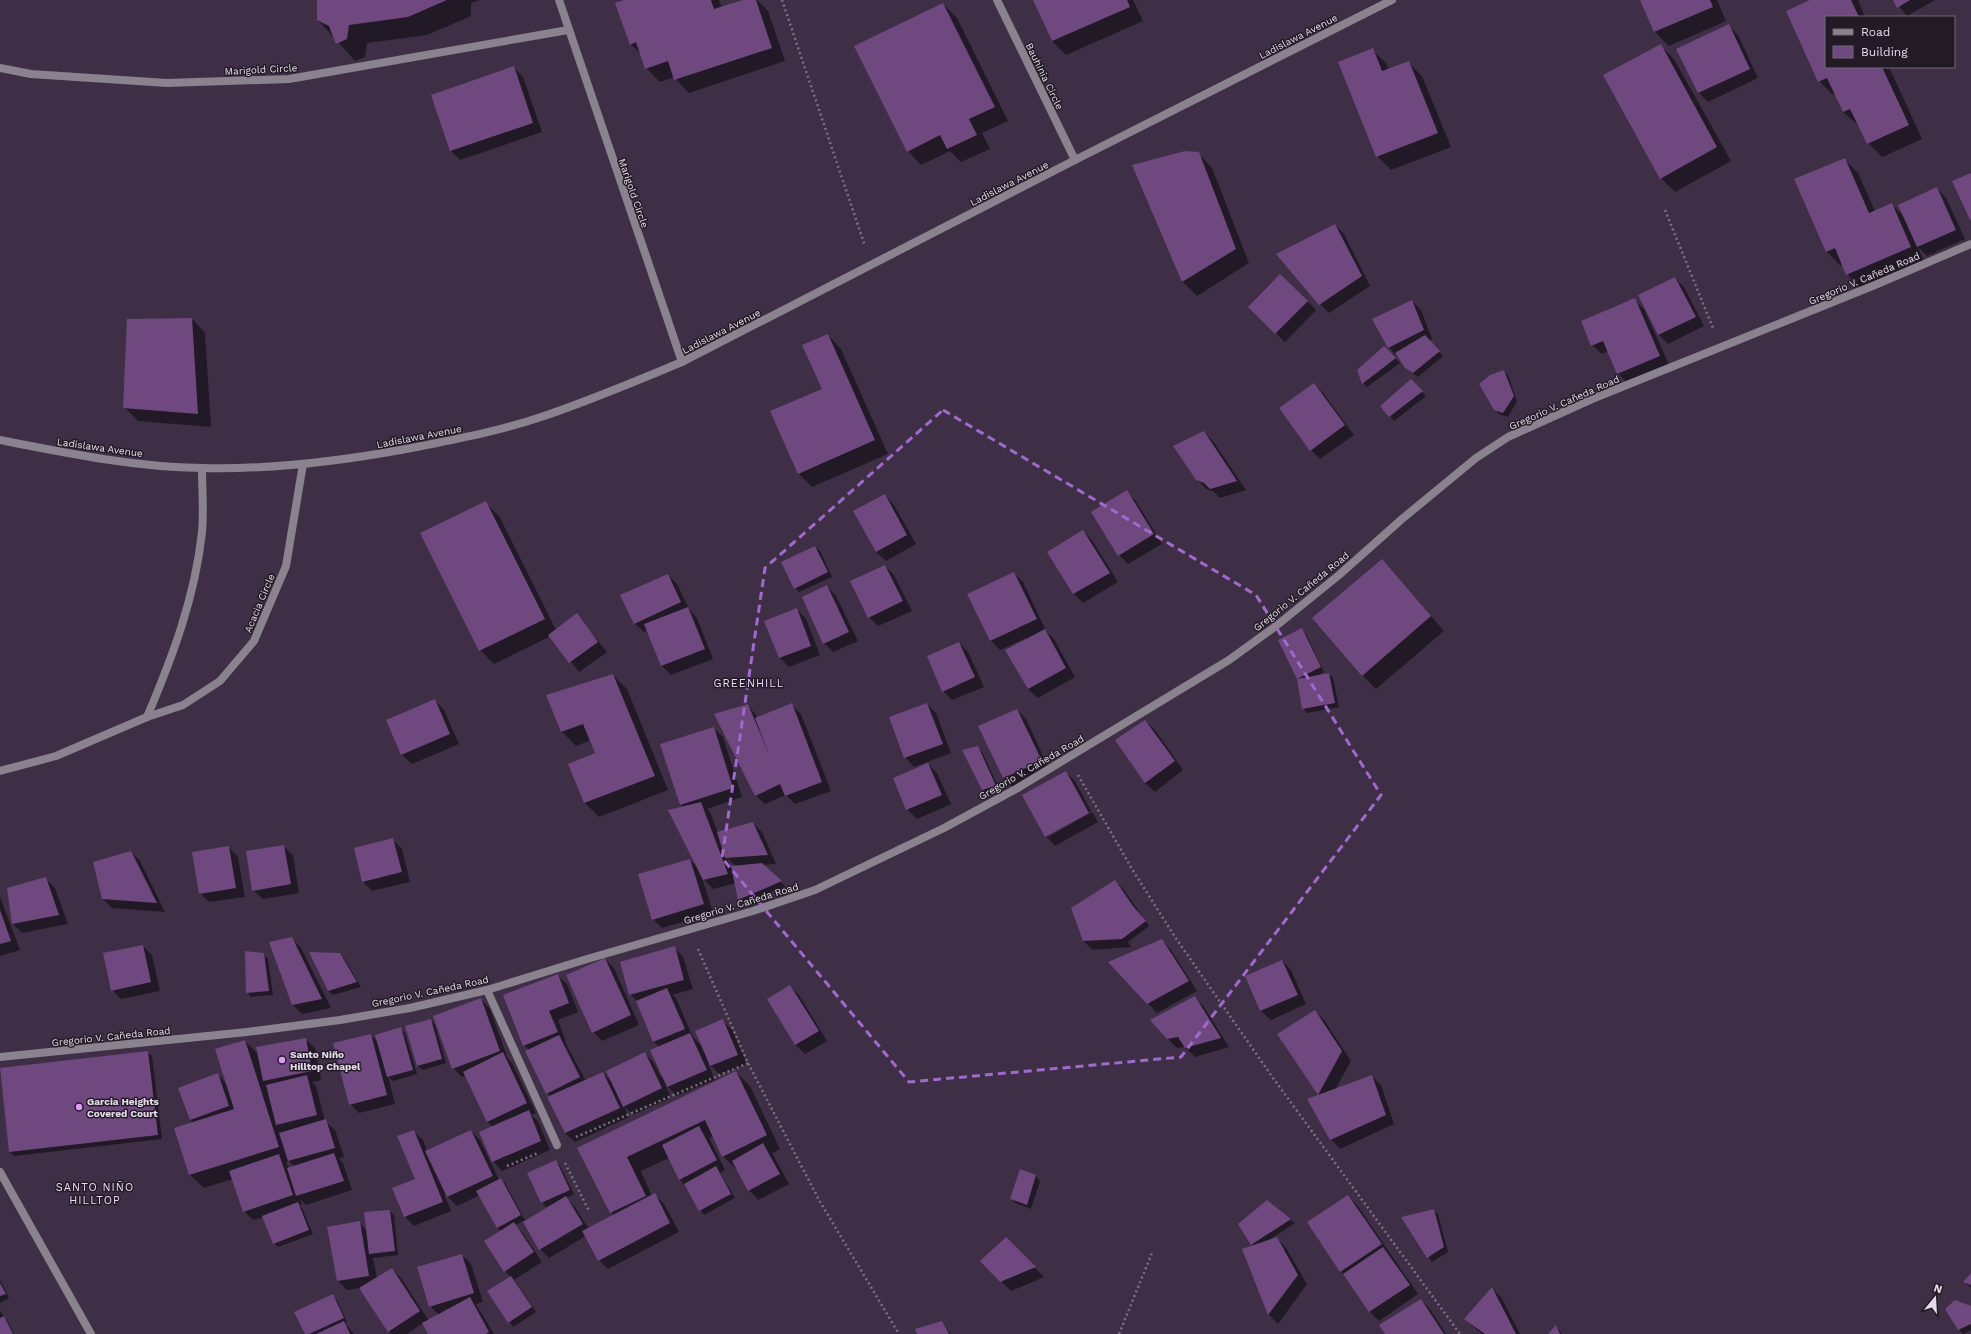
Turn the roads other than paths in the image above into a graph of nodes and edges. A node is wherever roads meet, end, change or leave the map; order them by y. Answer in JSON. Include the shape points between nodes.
{"nodes":[{"id":1,"x":559,"y":0,"type":"edge"},
{"id":2,"x":997,"y":0,"type":"edge"},
{"id":3,"x":1392,"y":0,"type":"edge"},
{"id":4,"x":568,"y":30,"type":"junction"},
{"id":5,"x":0,"y":68,"type":"edge"},
{"id":6,"x":1075,"y":160,"type":"junction"},
{"id":7,"x":1971,"y":244,"type":"edge"},
{"id":8,"x":682,"y":362,"type":"junction"},
{"id":9,"x":0,"y":440,"type":"edge"},
{"id":10,"x":304,"y":464,"type":"junction"},
{"id":11,"x":202,"y":468,"type":"junction"},
{"id":12,"x":147,"y":717,"type":"junction"},
{"id":13,"x":0,"y":771,"type":"edge"},
{"id":14,"x":487,"y":990,"type":"junction"},
{"id":15,"x":0,"y":1057,"type":"edge"},
{"id":16,"x":557,"y":1145,"type":"road end"},
{"id":17,"x":0,"y":1172,"type":"edge"},
{"id":18,"x":91,"y":1334,"type":"edge"}],
"edges":[{"from":1,"to":4,"type":"street","name":"Marigold Circle"},
{"from":2,"to":6,"type":"street","name":"Bauhinia Circle"},
{"from":3,"to":6,"type":"street","name":"Ladislawa Avenue"},
{"from":4,"to":5,"type":"street","name":"Marigold Circle","via":[[289,79],[167,83],[31,74]]},
{"from":4,"to":8,"type":"street","name":"Marigold Circle"},
{"from":6,"to":8,"type":"street","name":"Ladislawa Avenue"},
{"from":7,"to":14,"type":"street","name":"Gregorio V. Cañeda Road","via":[[1508,437],[1449,480],[1339,575],[1229,660],[1068,759],[944,828],[815,890],[753,911]]},
{"from":8,"to":10,"type":"street","name":"Ladislawa Avenue","via":[[540,417],[473,436],[378,454]]},
{"from":9,"to":11,"type":"street","name":"Ladislawa Avenue","via":[[76,455],[142,464]]},
{"from":10,"to":11,"type":"street","name":"Ladislawa Avenue"},
{"from":10,"to":12,"type":"street","name":"Acacia Circle","via":[[286,566],[254,641],[220,681],[183,705]]},
{"from":11,"to":12,"type":"street","via":[[202,532],[191,595],[171,660]]},
{"from":12,"to":13,"type":"street","name":"Acacia Circle","via":[[56,756]]},
{"from":14,"to":15,"type":"street","name":"Gregorio V. Cañeda Road","via":[[410,1008],[340,1020]]},
{"from":14,"to":16,"type":"street"},
{"from":17,"to":18,"type":"street"}]}
